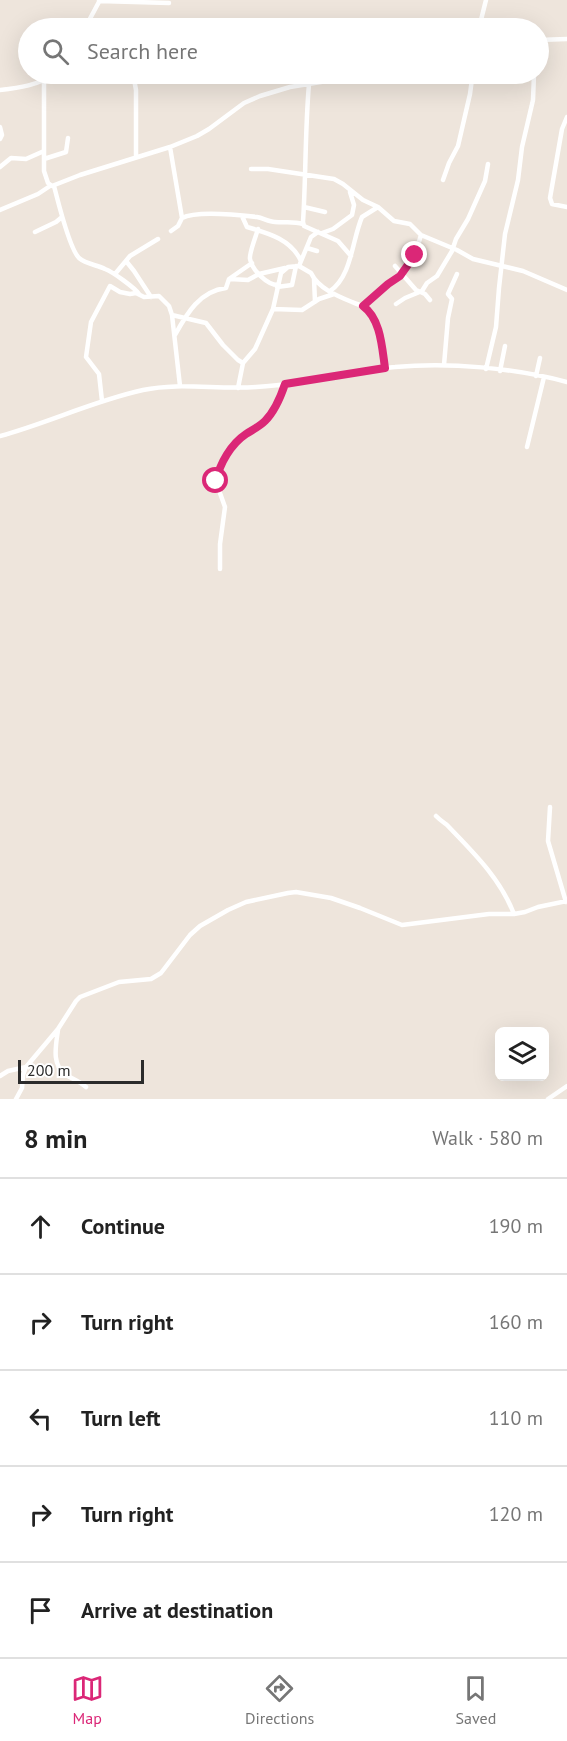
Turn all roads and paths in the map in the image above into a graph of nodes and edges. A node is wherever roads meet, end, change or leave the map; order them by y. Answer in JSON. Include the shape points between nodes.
{"nodes":[{"id":1,"x":486,"y":0,"type":"edge"},
{"id":2,"x":99,"y":1,"type":"edge"},
{"id":3,"x":169,"y":3,"type":"dead end"},
{"id":4,"x":90,"y":18,"type":"edge"},
{"id":5,"x":482,"y":18,"type":"edge"},
{"id":6,"x":567,"y":39,"type":"edge"},
{"id":7,"x":549,"y":40,"type":"edge"},
{"id":8,"x":32,"y":84,"type":"edge"},
{"id":9,"x":46,"y":84,"type":"edge"},
{"id":10,"x":135,"y":84,"type":"edge"},
{"id":11,"x":309,"y":84,"type":"joint"},
{"id":12,"x":471,"y":84,"type":"edge"},
{"id":13,"x":534,"y":84,"type":"edge"},
{"id":14,"x":0,"y":90,"type":"edge"},
{"id":15,"x":567,"y":117,"type":"edge"},
{"id":16,"x":0,"y":128,"type":"edge"},
{"id":17,"x":68,"y":138,"type":"dead end"},
{"id":18,"x":0,"y":139,"type":"edge"},
{"id":19,"x":170,"y":147,"type":"junction"},
{"id":20,"x":44,"y":151,"type":"junction"},
{"id":21,"x":136,"y":157,"type":"junction"},
{"id":22,"x":44,"y":159,"type":"junction"},
{"id":23,"x":488,"y":164,"type":"dead end"},
{"id":24,"x":0,"y":167,"type":"edge"},
{"id":25,"x":251,"y":170,"type":"dead end"},
{"id":26,"x":306,"y":175,"type":"junction"},
{"id":27,"x":443,"y":180,"type":"dead end"},
{"id":28,"x":52,"y":186,"type":"junction"},
{"id":29,"x":348,"y":189,"type":"junction"},
{"id":30,"x":304,"y":207,"type":"junction"},
{"id":31,"x":378,"y":207,"type":"junction"},
{"id":32,"x":567,"y":207,"type":"edge"},
{"id":33,"x":0,"y":210,"type":"edge"},
{"id":34,"x":325,"y":212,"type":"dead end"},
{"id":35,"x":242,"y":216,"type":"junction"},
{"id":36,"x":62,"y":217,"type":"junction"},
{"id":37,"x":182,"y":218,"type":"junction"},
{"id":38,"x":303,"y":224,"type":"junction"},
{"id":39,"x":258,"y":229,"type":"junction"},
{"id":40,"x":171,"y":231,"type":"dead end"},
{"id":41,"x":34,"y":232,"type":"dead end"},
{"id":42,"x":320,"y":233,"type":"junction"},
{"id":43,"x":421,"y":235,"type":"junction"},
{"id":44,"x":158,"y":238,"type":"dead end"},
{"id":45,"x":307,"y":248,"type":"junction"},
{"id":46,"x":454,"y":248,"type":"junction"},
{"id":47,"x":316,"y":251,"type":"dead end"},
{"id":48,"x":351,"y":256,"type":"junction"},
{"id":49,"x":126,"y":261,"type":"junction"},
{"id":50,"x":252,"y":262,"type":"junction"},
{"id":51,"x":299,"y":264,"type":"junction"},
{"id":52,"x":395,"y":266,"type":"dead end"},
{"id":53,"x":502,"y":266,"type":"junction"},
{"id":54,"x":285,"y":268,"type":"junction"},
{"id":55,"x":115,"y":274,"type":"junction"},
{"id":56,"x":259,"y":274,"type":"junction"},
{"id":57,"x":402,"y":274,"type":"junction"},
{"id":58,"x":457,"y":274,"type":"dead end"},
{"id":59,"x":229,"y":279,"type":"junction"},
{"id":60,"x":314,"y":279,"type":"junction"},
{"id":61,"x":278,"y":286,"type":"junction"},
{"id":62,"x":567,"y":289,"type":"edge"},
{"id":63,"x":332,"y":292,"type":"junction"},
{"id":64,"x":419,"y":292,"type":"junction"},
{"id":65,"x":140,"y":296,"type":"junction"},
{"id":66,"x":151,"y":297,"type":"junction"},
{"id":67,"x":430,"y":300,"type":"dead end"},
{"id":68,"x":315,"y":302,"type":"junction"},
{"id":69,"x":396,"y":304,"type":"dead end"},
{"id":70,"x":363,"y":306,"type":"junction"},
{"id":71,"x":273,"y":309,"type":"junction"},
{"id":72,"x":172,"y":315,"type":"junction"},
{"id":73,"x":184,"y":318,"type":"junction"},
{"id":74,"x":175,"y":335,"type":"junction"},
{"id":75,"x":506,"y":346,"type":"dead end"},
{"id":76,"x":540,"y":358,"type":"dead end"},
{"id":77,"x":243,"y":363,"type":"junction"},
{"id":78,"x":444,"y":365,"type":"junction"},
{"id":79,"x":385,"y":368,"type":"junction"},
{"id":80,"x":486,"y":369,"type":"junction"},
{"id":81,"x":500,"y":370,"type":"junction"},
{"id":82,"x":536,"y":376,"type":"junction"},
{"id":83,"x":544,"y":377,"type":"junction"},
{"id":84,"x":567,"y":382,"type":"edge"},
{"id":85,"x":285,"y":384,"type":"junction"},
{"id":86,"x":180,"y":387,"type":"junction"},
{"id":87,"x":238,"y":388,"type":"junction"},
{"id":88,"x":102,"y":401,"type":"junction"},
{"id":89,"x":0,"y":436,"type":"edge"},
{"id":90,"x":527,"y":447,"type":"dead end"},
{"id":91,"x":220,"y":569,"type":"dead end"},
{"id":92,"x":550,"y":807,"type":"dead end"},
{"id":93,"x":436,"y":816,"type":"dead end"},
{"id":94,"x":566,"y":902,"type":"edge"},
{"id":95,"x":514,"y":914,"type":"junction"},
{"id":96,"x":58,"y":1029,"type":"junction"},
{"id":97,"x":26,"y":1067,"type":"junction"},
{"id":98,"x":0,"y":1076,"type":"edge"},
{"id":99,"x":567,"y":1086,"type":"edge"},
{"id":100,"x":86,"y":1087,"type":"dead end"},
{"id":101,"x":16,"y":1099,"type":"edge"},
{"id":102,"x":548,"y":1099,"type":"edge"}],
"edges":[{"from":1,"to":5,"type":"street"},
{"from":2,"to":3,"type":"street"},
{"from":2,"to":4,"type":"street"},
{"from":6,"to":7,"type":"street"},
{"from":8,"to":14,"type":"street"},
{"from":9,"to":20,"type":"street"},
{"from":10,"to":21,"type":"street"},
{"from":11,"to":19,"type":"street","via":[[244,103],[197,136]]},
{"from":11,"to":26,"type":"street"},
{"from":12,"to":27,"type":"street","via":[[458,146]]},
{"from":13,"to":53,"type":"street"},
{"from":15,"to":32,"type":"street","via":[[550,201]]},
{"from":16,"to":18,"type":"street"},
{"from":17,"to":22,"type":"street","via":[[67,151]]},
{"from":19,"to":21,"type":"street"},
{"from":19,"to":37,"type":"street"},
{"from":20,"to":22,"type":"street"},
{"from":20,"to":24,"type":"street","via":[[26,159],[11,158]]},
{"from":21,"to":28,"type":"street"},
{"from":22,"to":28,"type":"street","via":[[45,177]]},
{"from":23,"to":46,"type":"street","via":[[485,181]]},
{"from":25,"to":26,"type":"street"},
{"from":26,"to":29,"type":"street","via":[[334,179]]},
{"from":26,"to":30,"type":"street"},
{"from":28,"to":33,"type":"street"},
{"from":28,"to":36,"type":"street"},
{"from":29,"to":31,"type":"street"},
{"from":29,"to":42,"type":"street","via":[[354,205],[352,215]]},
{"from":30,"to":34,"type":"street"},
{"from":30,"to":38,"type":"street"},
{"from":31,"to":43,"type":"street","via":[[394,221],[410,224]]},
{"from":31,"to":48,"type":"street","via":[[362,217]]},
{"from":35,"to":37,"type":"street","via":[[202,213]]},
{"from":35,"to":38,"type":"street"},
{"from":35,"to":39,"type":"street","via":[[246,226]]},
{"from":36,"to":41,"type":"street"},
{"from":36,"to":55,"type":"street","via":[[79,258]]},
{"from":37,"to":40,"type":"street"},
{"from":38,"to":42,"type":"street"},
{"from":39,"to":50,"type":"street","via":[[250,255]]},
{"from":39,"to":51,"type":"street","via":[[288,244],[297,253]]},
{"from":42,"to":45,"type":"street","via":[[312,236]]},
{"from":42,"to":48,"type":"street","via":[[338,241]]},
{"from":43,"to":46,"type":"street"},
{"from":43,"to":57,"type":"street","via":[[414,258]]},
{"from":44,"to":49,"type":"street"},
{"from":45,"to":47,"type":"street"},
{"from":45,"to":51,"type":"street"},
{"from":46,"to":53,"type":"street","via":[[472,259]]},
{"from":46,"to":64,"type":"street","via":[[437,276]]},
{"from":48,"to":63,"type":"street"},
{"from":49,"to":55,"type":"street"},
{"from":49,"to":66,"type":"street"},
{"from":50,"to":56,"type":"street"},
{"from":50,"to":59,"type":"street"},
{"from":51,"to":54,"type":"street"},
{"from":51,"to":60,"type":"street"},
{"from":51,"to":61,"type":"street","via":[[292,285]]},
{"from":52,"to":57,"type":"street"},
{"from":53,"to":62,"type":"street"},
{"from":53,"to":80,"type":"street","via":[[497,322]]},
{"from":54,"to":56,"type":"street"},
{"from":54,"to":61,"type":"street"},
{"from":55,"to":65,"type":"street"},
{"from":56,"to":59,"type":"street","via":[[248,280]]},
{"from":56,"to":61,"type":"street"},
{"from":57,"to":64,"type":"street"},
{"from":57,"to":70,"type":"street"},
{"from":58,"to":78,"type":"street","via":[[448,294],[452,299]]},
{"from":59,"to":73,"type":"street","via":[[226,288],[206,294]]},
{"from":60,"to":63,"type":"street"},
{"from":60,"to":68,"type":"street"},
{"from":61,"to":71,"type":"street"},
{"from":63,"to":68,"type":"street"},
{"from":63,"to":70,"type":"street"},
{"from":64,"to":67,"type":"street"},
{"from":64,"to":69,"type":"street"},
{"from":65,"to":66,"type":"street"},
{"from":65,"to":88,"type":"street","via":[[110,286],[91,322],[86,357],[99,374]]},
{"from":66,"to":72,"type":"street","via":[[160,296]]},
{"from":68,"to":71,"type":"street","via":[[300,311]]},
{"from":70,"to":79,"type":"street","via":[[378,327]]},
{"from":71,"to":77,"type":"street","via":[[255,349]]},
{"from":72,"to":73,"type":"street"},
{"from":72,"to":74,"type":"street"},
{"from":73,"to":74,"type":"street"},
{"from":73,"to":77,"type":"street","via":[[206,323]]},
{"from":74,"to":86,"type":"street"},
{"from":75,"to":81,"type":"street"},
{"from":76,"to":82,"type":"street"},
{"from":77,"to":87,"type":"street"},
{"from":78,"to":79,"type":"street"},
{"from":78,"to":80,"type":"street"},
{"from":79,"to":85,"type":"street"},
{"from":80,"to":81,"type":"street"},
{"from":81,"to":82,"type":"street"},
{"from":82,"to":83,"type":"street"},
{"from":83,"to":84,"type":"street"},
{"from":83,"to":90,"type":"street"},
{"from":85,"to":87,"type":"street"},
{"from":85,"to":91,"type":"street","via":[[271,414],[232,447],[217,477],[225,507]]},
{"from":86,"to":87,"type":"street"},
{"from":86,"to":88,"type":"street","via":[[145,389]]},
{"from":88,"to":89,"type":"street"},
{"from":92,"to":94,"type":"street","via":[[548,840]]},
{"from":93,"to":95,"type":"street","via":[[489,870]]},
{"from":94,"to":95,"type":"street"},
{"from":95,"to":96,"type":"street","via":[[402,925],[319,895],[296,892],[246,902],[195,930],[156,977],[119,982],[80,997]]},
{"from":96,"to":97,"type":"street"},
{"from":96,"to":100,"type":"street","via":[[58,1068]]},
{"from":97,"to":98,"type":"street"},
{"from":97,"to":101,"type":"street"},
{"from":99,"to":102,"type":"street"}]}
